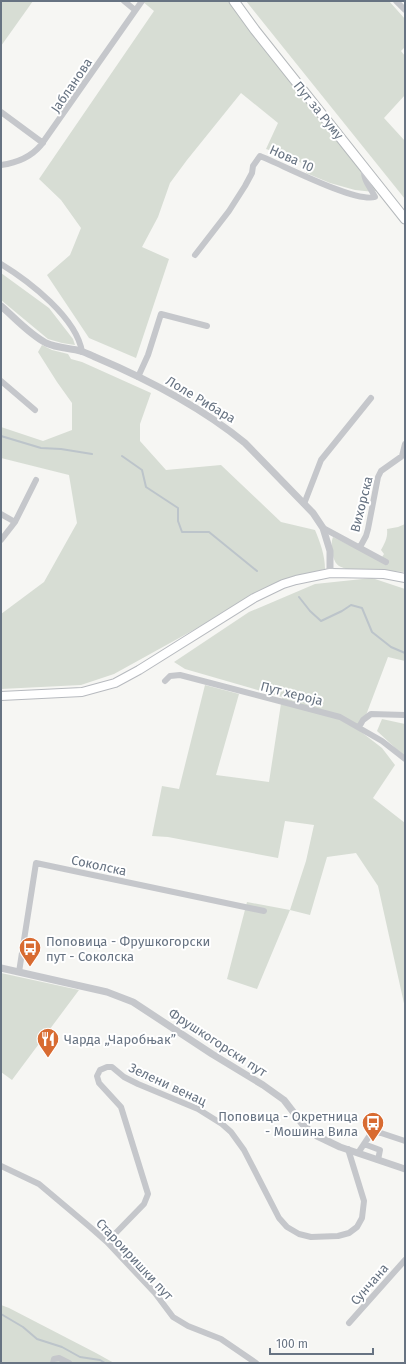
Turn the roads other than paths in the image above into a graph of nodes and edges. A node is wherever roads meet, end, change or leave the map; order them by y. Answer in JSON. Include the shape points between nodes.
{"nodes":[{"id":1,"x":124,"y":1,"type":"edge"},
{"id":2,"x":142,"y":1,"type":"edge"},
{"id":3,"x":234,"y":1,"type":"edge"},
{"id":4,"x":396,"y":1,"type":"edge"},
{"id":5,"x":135,"y":10,"type":"junction"},
{"id":6,"x":405,"y":10,"type":"edge"},
{"id":7,"x":1,"y":112,"type":"edge"},
{"id":8,"x":43,"y":143,"type":"junction"},
{"id":9,"x":1,"y":165,"type":"edge"},
{"id":10,"x":366,"y":168,"type":"junction"},
{"id":11,"x":405,"y":219,"type":"edge"},
{"id":12,"x":195,"y":255,"type":"dead end"},
{"id":13,"x":1,"y":264,"type":"edge"},
{"id":14,"x":1,"y":306,"type":"edge"},
{"id":15,"x":207,"y":326,"type":"dead end"},
{"id":16,"x":82,"y":352,"type":"junction"},
{"id":17,"x":138,"y":377,"type":"junction"},
{"id":18,"x":1,"y":381,"type":"edge"},
{"id":19,"x":371,"y":398,"type":"dead end"},
{"id":20,"x":36,"y":410,"type":"dead end"},
{"id":21,"x":405,"y":444,"type":"edge"},
{"id":22,"x":404,"y":455,"type":"edge"},
{"id":23,"x":36,"y":480,"type":"dead end"},
{"id":24,"x":304,"y":504,"type":"junction"},
{"id":25,"x":1,"y":514,"type":"edge"},
{"id":26,"x":15,"y":522,"type":"junction"},
{"id":27,"x":323,"y":528,"type":"junction"},
{"id":28,"x":1,"y":540,"type":"edge"},
{"id":29,"x":360,"y":547,"type":"junction"},
{"id":30,"x":386,"y":562,"type":"dead end"},
{"id":31,"x":330,"y":573,"type":"junction"},
{"id":32,"x":405,"y":578,"type":"edge"},
{"id":33,"x":165,"y":681,"type":"dead end"},
{"id":34,"x":1,"y":696,"type":"edge"},
{"id":35,"x":405,"y":715,"type":"edge"},
{"id":36,"x":359,"y":727,"type":"junction"},
{"id":37,"x":405,"y":759,"type":"edge"},
{"id":38,"x":264,"y":911,"type":"dead end"},
{"id":39,"x":1,"y":968,"type":"edge"},
{"id":40,"x":19,"y":972,"type":"junction"},
{"id":41,"x":405,"y":1141,"type":"edge"},
{"id":42,"x":364,"y":1144,"type":"junction"},
{"id":43,"x":348,"y":1149,"type":"junction"},
{"id":44,"x":358,"y":1153,"type":"junction"},
{"id":45,"x":378,"y":1160,"type":"junction"},
{"id":46,"x":1,"y":1166,"type":"edge"},
{"id":47,"x":405,"y":1169,"type":"edge"},
{"id":48,"x":107,"y":1242,"type":"junction"},
{"id":49,"x":405,"y":1260,"type":"edge"},
{"id":50,"x":349,"y":1323,"type":"dead end"},
{"id":51,"x":53,"y":1363,"type":"edge"},
{"id":52,"x":69,"y":1363,"type":"edge"},
{"id":53,"x":256,"y":1363,"type":"edge"}],
"edges":[{"from":1,"to":5,"type":"street"},
{"from":2,"to":5,"type":"street","name":"Јабланова"},
{"from":3,"to":10,"type":"main road","name":"Пут за Руму"},
{"from":4,"to":6,"type":"street"},
{"from":5,"to":8,"type":"street","name":"Јабланова"},
{"from":7,"to":8,"type":"street"},
{"from":8,"to":9,"type":"street","name":"Јабланова","via":[[27,157]]},
{"from":10,"to":11,"type":"main road","name":"Пут за Руму"},
{"from":10,"to":12,"type":"street","name":"Нова 10","via":[[364,178],[376,197],[364,198],[328,186],[260,156],[229,211]]},
{"from":13,"to":16,"type":"street","via":[[58,309],[79,339]]},
{"from":14,"to":16,"type":"street","name":"Лоле Рибара","via":[[46,343]]},
{"from":15,"to":17,"type":"street","via":[[161,314]]},
{"from":16,"to":17,"type":"street","name":"Лоле Рибара"},
{"from":17,"to":24,"type":"street","name":"Лоле Рибара","via":[[192,406],[236,435]]},
{"from":18,"to":20,"type":"street"},
{"from":19,"to":24,"type":"street","via":[[321,460]]},
{"from":21,"to":22,"type":"street"},
{"from":22,"to":29,"type":"street","name":"Вихорска","via":[[381,471],[378,477],[368,529]]},
{"from":23,"to":26,"type":"street"},
{"from":24,"to":27,"type":"street","name":"Лоле Рибара"},
{"from":25,"to":26,"type":"street"},
{"from":26,"to":28,"type":"street"},
{"from":27,"to":29,"type":"street"},
{"from":27,"to":31,"type":"street","name":"Лоле Рибара","via":[[330,551]]},
{"from":29,"to":30,"type":"street"},
{"from":31,"to":32,"type":"main road","via":[[384,574]]},
{"from":31,"to":34,"type":"main road","via":[[296,580],[267,591],[115,683],[82,692]]},
{"from":33,"to":36,"type":"street","name":"Пут хероја","via":[[170,676],[180,676],[340,717]]},
{"from":35,"to":36,"type":"street","via":[[371,714]]},
{"from":36,"to":37,"type":"street","name":"Пут хероја"},
{"from":38,"to":40,"type":"street","name":"Соколска","via":[[36,863]]},
{"from":39,"to":40,"type":"street","name":"Фрушкогорски пут"},
{"from":40,"to":43,"type":"street","name":"Фрушкогорски пут","via":[[107,992],[132,1002],[284,1100],[304,1126],[317,1136]]},
{"from":41,"to":42,"type":"street","via":[[373,1132]]},
{"from":42,"to":44,"type":"street"},
{"from":42,"to":45,"type":"street","via":[[380,1150]]},
{"from":43,"to":44,"type":"street","name":"Фрушкогорски пут"},
{"from":43,"to":48,"type":"street","name":"Зелени венац","via":[[364,1201],[362,1218],[349,1233],[338,1236],[299,1234],[287,1227],[279,1218],[244,1150],[222,1124],[198,1109],[138,1084],[107,1067],[100,1070],[97,1076],[99,1083],[122,1107],[148,1194],[144,1204]]},
{"from":44,"to":45,"type":"street","name":"Фрушкогорски пут"},
{"from":45,"to":47,"type":"street","name":"Фрушкогорски пут"},
{"from":46,"to":48,"type":"street","name":"Староиришки пут","via":[[39,1184]]},
{"from":48,"to":53,"type":"street","name":"Староиришки пут","via":[[155,1293],[173,1317],[220,1339]]},
{"from":49,"to":50,"type":"street","name":"Сунчана"},
{"from":51,"to":52,"type":"street","via":[[54,1359],[59,1358]]}]}
